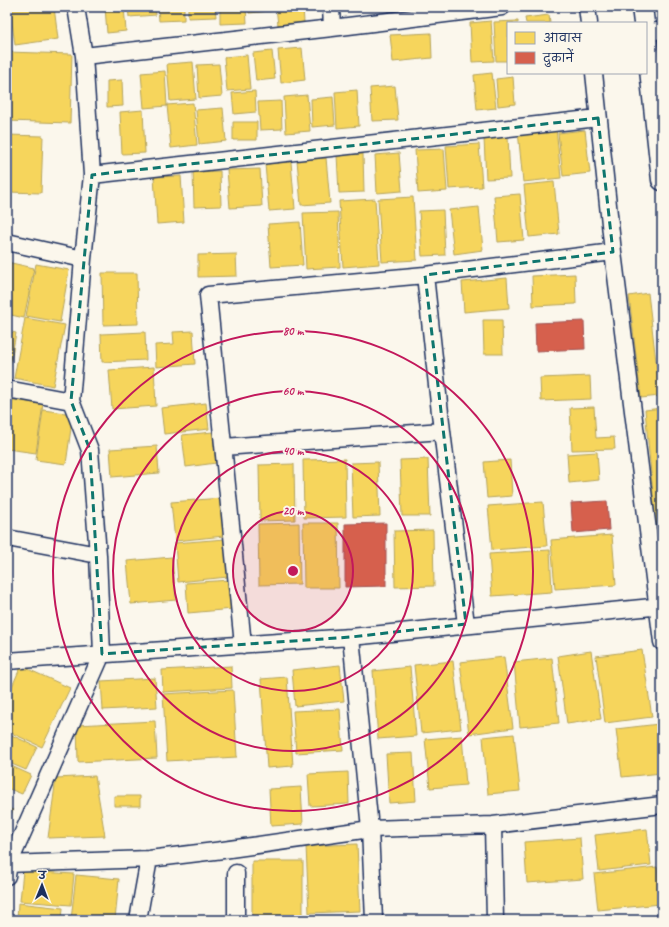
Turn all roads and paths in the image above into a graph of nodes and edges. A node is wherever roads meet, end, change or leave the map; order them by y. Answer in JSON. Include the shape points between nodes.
{"nodes":[{"id":1,"x":76,"y":7,"type":"edge"},
{"id":2,"x":330,"y":7,"type":"edge"},
{"id":3,"x":502,"y":7,"type":"edge"},
{"id":4,"x":587,"y":7,"type":"edge"},
{"id":5,"x":642,"y":7,"type":"edge"},
{"id":6,"x":452,"y":10,"type":"edge"},
{"id":7,"x":589,"y":22,"type":"edge"},
{"id":8,"x":644,"y":22,"type":"edge"},
{"id":9,"x":332,"y":28,"type":"junction"},
{"id":10,"x":662,"y":30,"type":"edge"},
{"id":11,"x":647,"y":33,"type":"edge"},
{"id":12,"x":647,"y":42,"type":"edge"},
{"id":13,"x":84,"y":56,"type":"junction"},
{"id":14,"x":594,"y":74,"type":"edge"},
{"id":15,"x":598,"y":118,"type":"junction"},
{"id":16,"x":92,"y":175,"type":"junction"},
{"id":17,"x":662,"y":180,"type":"edge"},
{"id":18,"x":7,"y":242,"type":"edge"},
{"id":19,"x":613,"y":252,"type":"junction"},
{"id":20,"x":83,"y":259,"type":"junction"},
{"id":21,"x":425,"y":275,"type":"junction"},
{"id":22,"x":7,"y":389,"type":"edge"},
{"id":23,"x":71,"y":400,"type":"junction"},
{"id":24,"x":442,"y":431,"type":"junction"},
{"id":25,"x":224,"y":447,"type":"junction"},
{"id":26,"x":7,"y":538,"type":"edge"},
{"id":27,"x":98,"y":555,"type":"junction"},
{"id":28,"x":660,"y":606,"type":"edge"},
{"id":29,"x":466,"y":624,"type":"junction"},
{"id":30,"x":351,"y":637,"type":"junction"},
{"id":31,"x":662,"y":642,"type":"edge"},
{"id":32,"x":243,"y":645,"type":"junction"},
{"id":33,"x":102,"y":654,"type":"junction"},
{"id":34,"x":7,"y":661,"type":"edge"},
{"id":35,"x":662,"y":805,"type":"edge"},
{"id":36,"x":493,"y":825,"type":"junction"},
{"id":37,"x":370,"y":829,"type":"junction"},
{"id":38,"x":148,"y":859,"type":"junction"},
{"id":39,"x":8,"y":868,"type":"edge"},
{"id":40,"x":236,"y":873,"type":"dead end"},
{"id":41,"x":138,"y":920,"type":"edge"},
{"id":42,"x":236,"y":920,"type":"edge"},
{"id":43,"x":374,"y":920,"type":"edge"},
{"id":44,"x":495,"y":920,"type":"edge"}],
"edges":[{"from":1,"to":13,"type":"street"},
{"from":2,"to":9,"type":"street"},
{"from":3,"to":6,"type":"street"},
{"from":4,"to":7,"type":"street"},
{"from":5,"to":8,"type":"street"},
{"from":6,"to":9,"type":"street"},
{"from":9,"to":13,"type":"street"},
{"from":10,"to":11,"type":"street"},
{"from":12,"to":17,"type":"street"},
{"from":13,"to":16,"type":"street"},
{"from":14,"to":15,"type":"street"},
{"from":15,"to":16,"type":"street"},
{"from":15,"to":19,"type":"street"},
{"from":16,"to":20,"type":"street"},
{"from":18,"to":20,"type":"street"},
{"from":19,"to":21,"type":"street"},
{"from":19,"to":28,"type":"street"},
{"from":20,"to":23,"type":"street"},
{"from":21,"to":24,"type":"street"},
{"from":21,"to":25,"type":"street","via":[[208,295]]},
{"from":22,"to":23,"type":"street"},
{"from":23,"to":27,"type":"street","via":[[90,450]]},
{"from":24,"to":25,"type":"street"},
{"from":24,"to":29,"type":"street"},
{"from":25,"to":32,"type":"street"},
{"from":26,"to":27,"type":"street"},
{"from":27,"to":33,"type":"street"},
{"from":28,"to":29,"type":"street"},
{"from":28,"to":31,"type":"street"},
{"from":29,"to":30,"type":"street"},
{"from":30,"to":32,"type":"street"},
{"from":30,"to":37,"type":"street"},
{"from":32,"to":33,"type":"street"},
{"from":33,"to":34,"type":"street"},
{"from":33,"to":39,"type":"street"},
{"from":35,"to":36,"type":"street"},
{"from":36,"to":37,"type":"street"},
{"from":36,"to":44,"type":"street"},
{"from":37,"to":38,"type":"street"},
{"from":37,"to":43,"type":"street"},
{"from":38,"to":39,"type":"street"},
{"from":38,"to":41,"type":"street"},
{"from":40,"to":42,"type":"street"}]}
